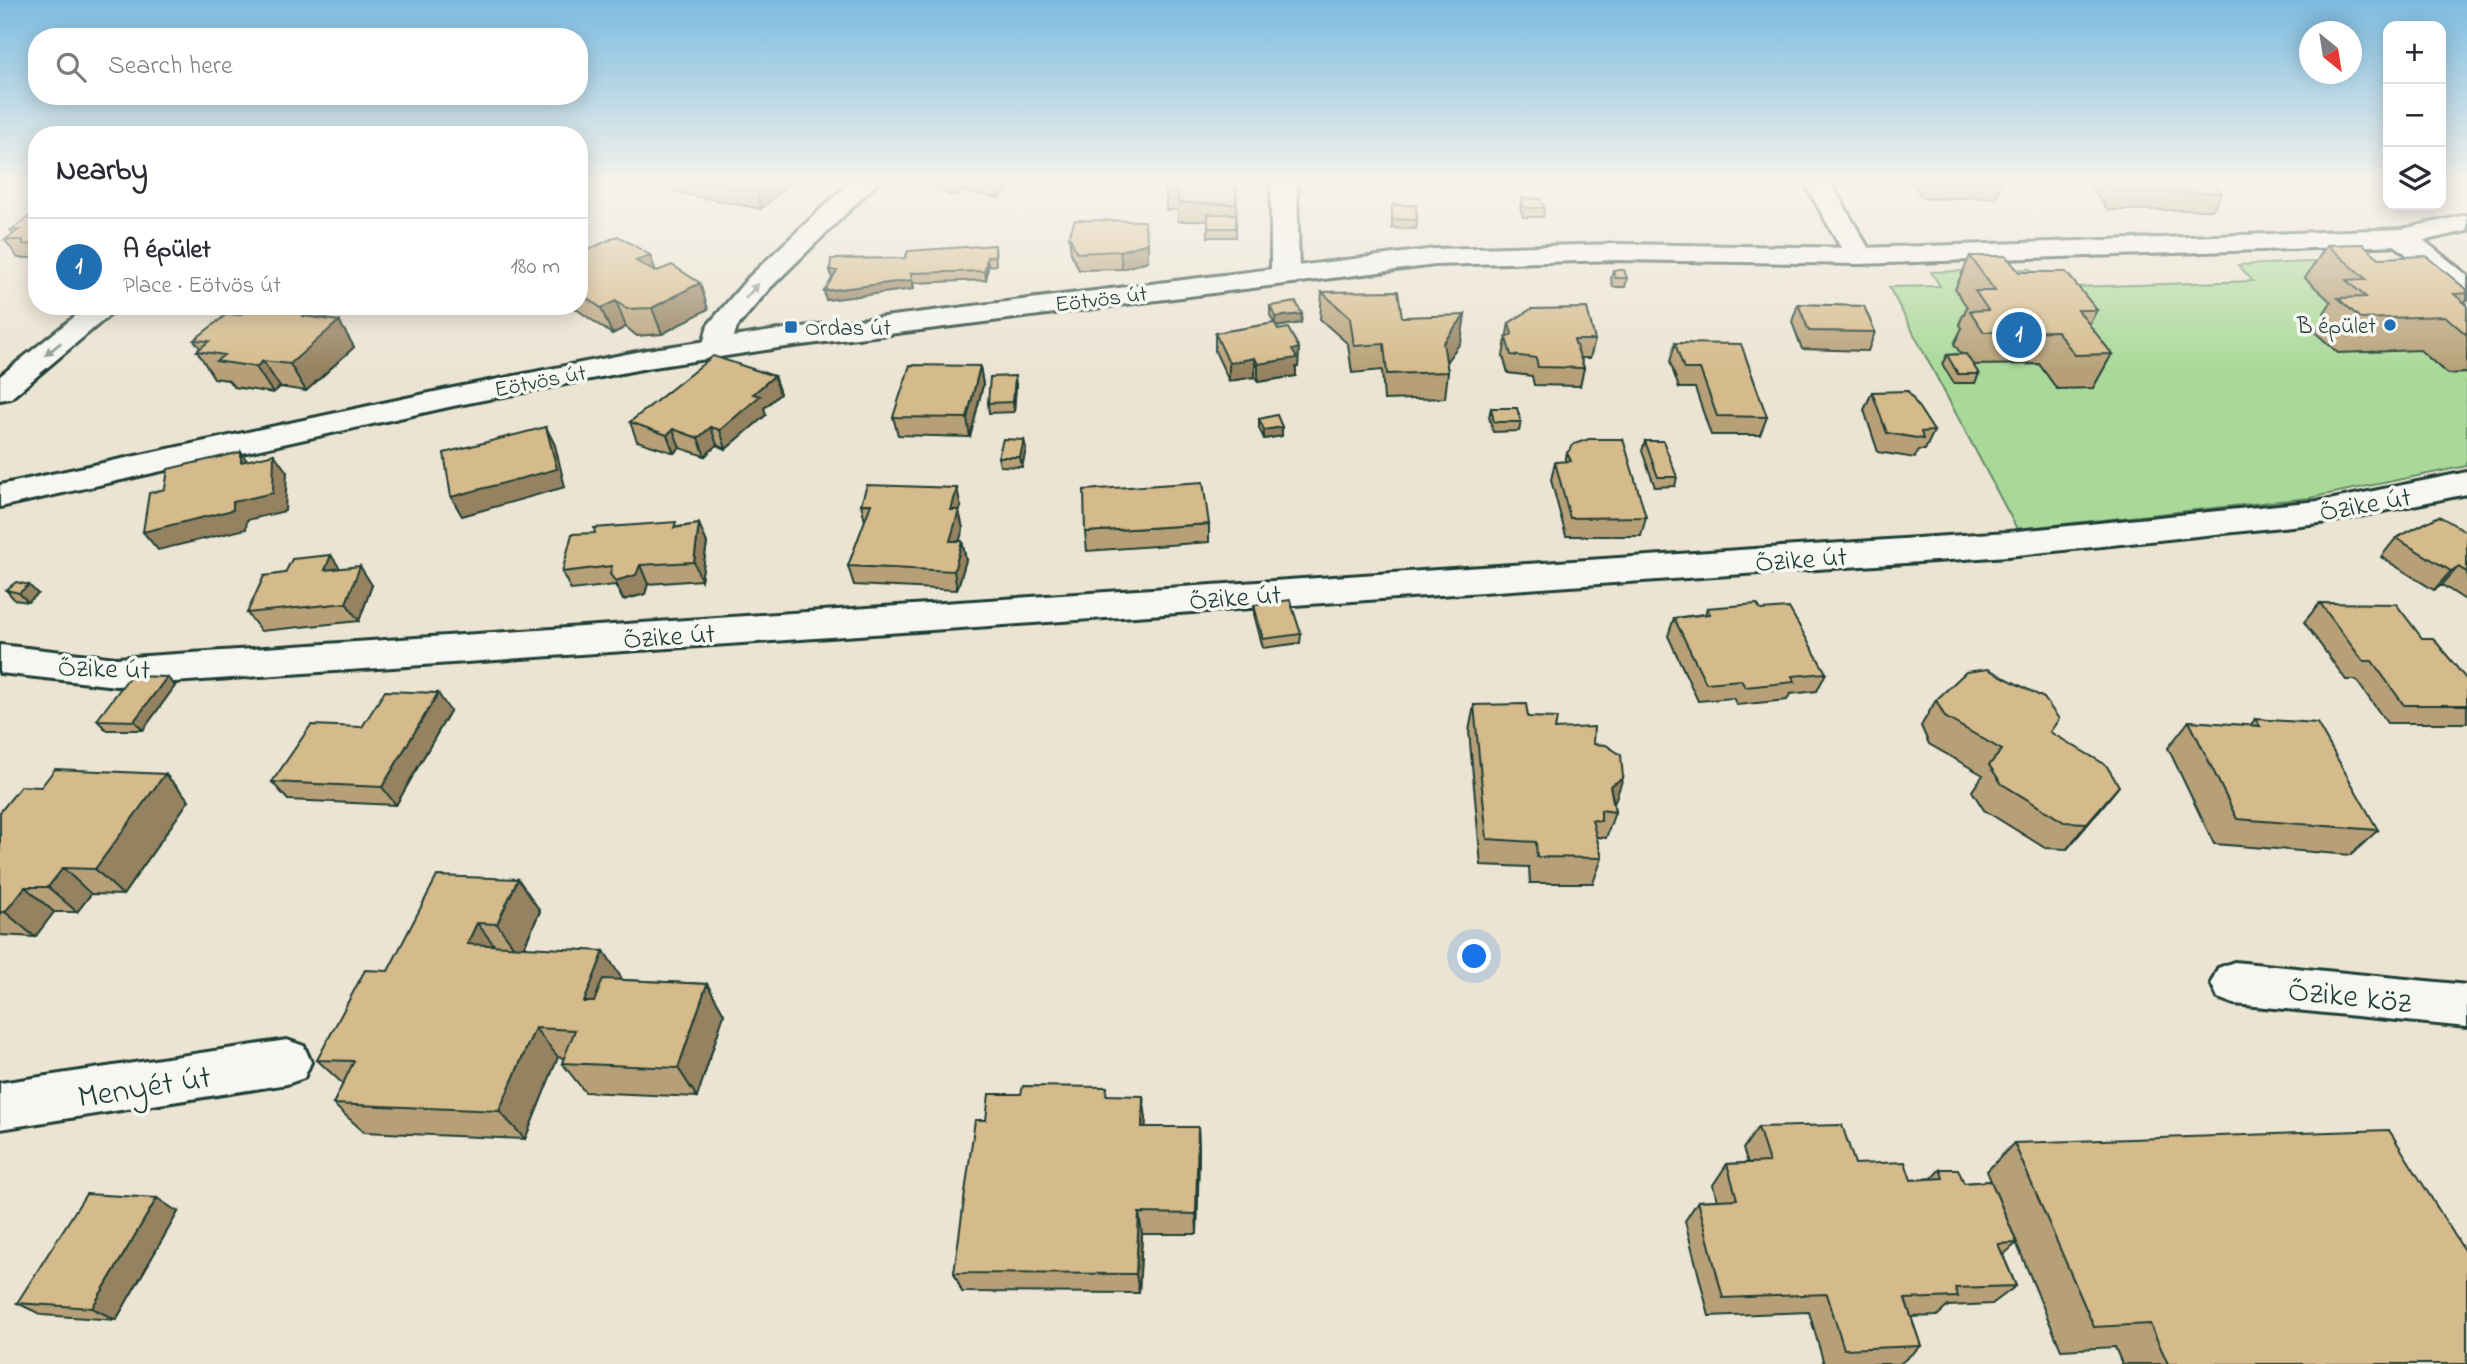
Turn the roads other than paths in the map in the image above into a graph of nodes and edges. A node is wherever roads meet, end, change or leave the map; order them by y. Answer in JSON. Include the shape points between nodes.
{"nodes":[{"id":1,"x":800,"y":244,"type":"edge"},
{"id":2,"x":1285,"y":244,"type":"edge"},
{"id":3,"x":1852,"y":244,"type":"edge"},
{"id":4,"x":2212,"y":244,"type":"edge"},
{"id":5,"x":2410,"y":244,"type":"edge"},
{"id":6,"x":1859,"y":256,"type":"junction"},
{"id":7,"x":1285,"y":274,"type":"junction"},
{"id":8,"x":2467,"y":289,"type":"edge"},
{"id":9,"x":95,"y":315,"type":"edge"},
{"id":10,"x":717,"y":348,"type":"junction"},
{"id":11,"x":0,"y":391,"type":"edge"},
{"id":12,"x":2467,"y":483,"type":"edge"},
{"id":13,"x":0,"y":496,"type":"edge"},
{"id":14,"x":0,"y":659,"type":"edge"},
{"id":15,"x":2234,"y":983,"type":"dead end"},
{"id":16,"x":2467,"y":1006,"type":"edge"},
{"id":17,"x":288,"y":1062,"type":"dead end"},
{"id":18,"x":0,"y":1106,"type":"edge"}],
"edges":[{"from":10,"to":1,"type":"street","one_way":true,"via":[[723,325]]},
{"from":2,"to":7,"type":"street"},
{"from":3,"to":6,"type":"street"},
{"from":4,"to":6,"type":"street","name":"Eötvös út"},
{"from":5,"to":8,"type":"street"},
{"from":6,"to":7,"type":"street","name":"Eötvös út","via":[[1496,254]]},
{"from":7,"to":10,"type":"street","name":"Eötvös út"},
{"from":9,"to":11,"type":"street","one_way":true},
{"from":10,"to":13,"type":"street","name":"Eötvös út","via":[[453,397]]},
{"from":12,"to":14,"type":"street","name":"Őzike út","via":[[2329,511],[2008,544],[116,672]]},
{"from":15,"to":16,"type":"street","name":"Őzike köz"},
{"from":17,"to":18,"type":"street","name":"Menyét út"}]}
